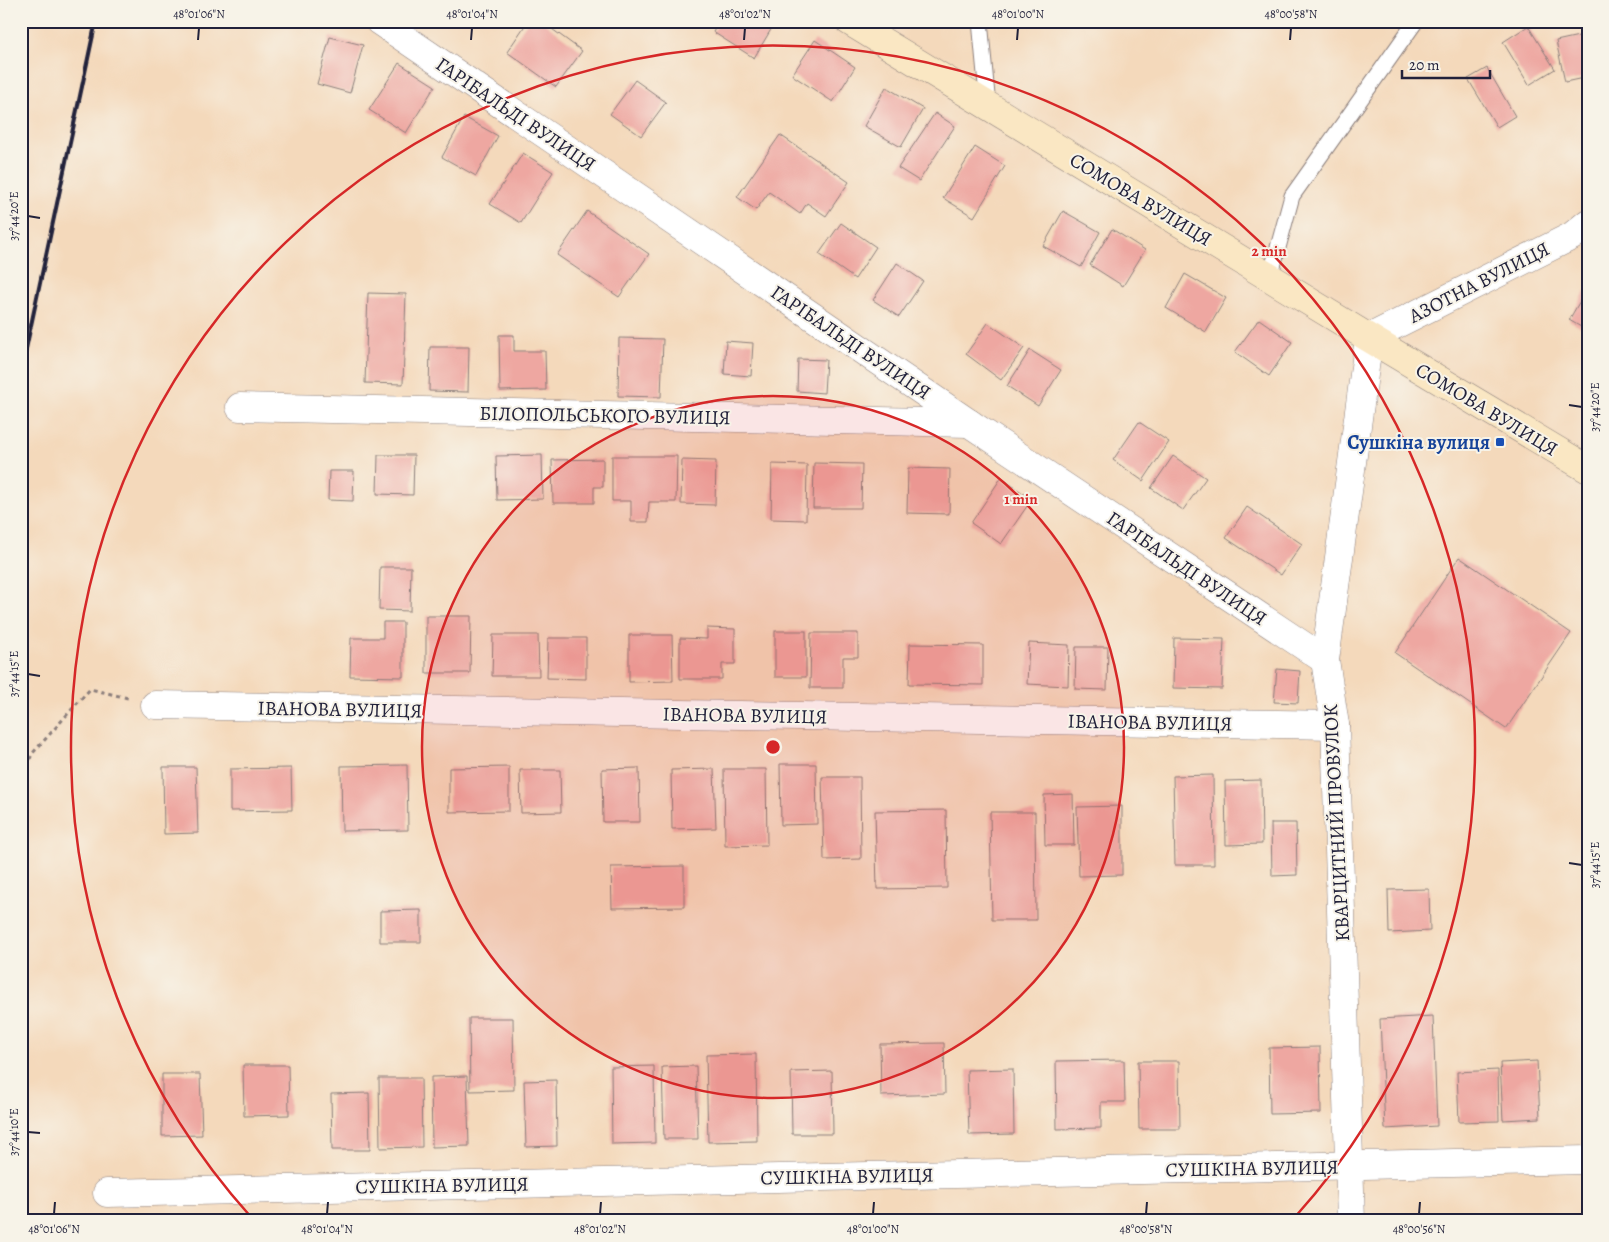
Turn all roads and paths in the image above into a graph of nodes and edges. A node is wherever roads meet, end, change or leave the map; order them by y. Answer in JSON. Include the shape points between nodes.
{"nodes":[{"id":1,"x":379,"y":21,"type":"edge"},
{"id":2,"x":849,"y":21,"type":"edge"},
{"id":3,"x":980,"y":21,"type":"edge"},
{"id":4,"x":1416,"y":21,"type":"edge"},
{"id":5,"x":988,"y":106,"type":"junction"},
{"id":6,"x":1588,"y":223,"type":"edge"},
{"id":7,"x":1270,"y":277,"type":"junction"},
{"id":8,"x":1369,"y":338,"type":"junction"},
{"id":9,"x":240,"y":407,"type":"dead end"},
{"id":10,"x":969,"y":423,"type":"junction"},
{"id":11,"x":1588,"y":469,"type":"edge"},
{"id":12,"x":1325,"y":660,"type":"junction"},
{"id":13,"x":155,"y":705,"type":"joint"},
{"id":14,"x":1335,"y":725,"type":"junction"},
{"id":15,"x":21,"y":782,"type":"edge"},
{"id":16,"x":1588,"y":1160,"type":"edge"},
{"id":17,"x":1349,"y":1166,"type":"junction"},
{"id":18,"x":107,"y":1193,"type":"dead end"},
{"id":19,"x":1350,"y":1221,"type":"edge"}],
"edges":[{"from":1,"to":10,"type":"street","name":"ГАРІБАЛЬДІ ВУЛИЦЯ"},
{"from":2,"to":5,"type":"main road","name":"СОМОВА ВУЛИЦЯ"},
{"from":3,"to":5,"type":"lane"},
{"from":4,"to":7,"type":"lane","via":[[1292,196]]},
{"from":5,"to":7,"type":"main road","name":"СОМОВА ВУЛИЦЯ"},
{"from":6,"to":8,"type":"street","name":"АЗОТНА ВУЛИЦЯ","via":[[1572,236]]},
{"from":7,"to":8,"type":"main road","name":"СОМОВА ВУЛИЦЯ"},
{"from":8,"to":11,"type":"main road","name":"СОМОВА ВУЛИЦЯ"},
{"from":8,"to":12,"type":"street","name":"КВАРЦИТНИЙ ПРОВУЛОК"},
{"from":9,"to":10,"type":"street","name":"БІЛОПОЛЬСЬКОГО ВУЛИЦЯ"},
{"from":10,"to":12,"type":"street","name":"ГАРІБАЛЬДІ ВУЛИЦЯ"},
{"from":12,"to":14,"type":"street","name":"КВАРЦИТНИЙ ПРОВУЛОК"},
{"from":13,"to":14,"type":"street","name":"ІВАНОВА ВУЛИЦЯ"},
{"from":13,"to":15,"type":"path","via":[[90,689],[32,754]]},
{"from":14,"to":17,"type":"street","name":"КВАРЦИТНИЙ ПРОВУЛОК"},
{"from":16,"to":17,"type":"street","name":"СУШКІНА ВУЛИЦЯ"},
{"from":17,"to":18,"type":"street","name":"СУШКІНА ВУЛИЦЯ"},
{"from":17,"to":19,"type":"street","name":"КВАРЦИТНИЙ ПРОВУЛОК"}]}
